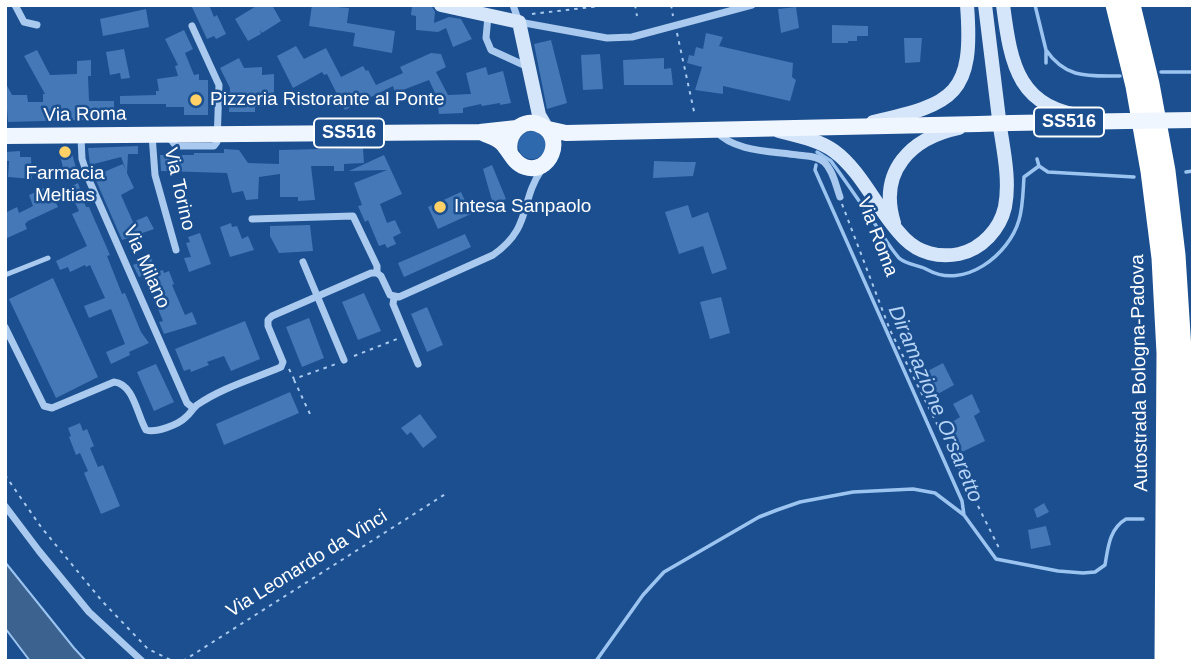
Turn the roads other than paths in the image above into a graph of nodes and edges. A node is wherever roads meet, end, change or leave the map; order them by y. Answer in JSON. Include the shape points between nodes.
{"nodes":[{"id":1,"x":15,"y":5,"type":"edge"},
{"id":2,"x":441,"y":5,"type":"edge"},
{"id":3,"x":513,"y":5,"type":"edge"},
{"id":4,"x":752,"y":5,"type":"edge"},
{"id":5,"x":967,"y":5,"type":"edge"},
{"id":6,"x":985,"y":5,"type":"edge"},
{"id":7,"x":1003,"y":5,"type":"edge"},
{"id":8,"x":1115,"y":5,"type":"edge"},
{"id":9,"x":1131,"y":5,"type":"edge"},
{"id":10,"x":488,"y":16,"type":"junction"},
{"id":11,"x":523,"y":18,"type":"junction"},
{"id":12,"x":37,"y":25,"type":"dead end"},
{"id":13,"x":192,"y":26,"type":"dead end"},
{"id":14,"x":530,"y":68,"type":"junction"},
{"id":15,"x":537,"y":106,"type":"junction"},
{"id":16,"x":1193,"y":120,"type":"edge"},
{"id":17,"x":1127,"y":121,"type":"junction"},
{"id":18,"x":978,"y":124,"type":"junction"},
{"id":19,"x":521,"y":125,"type":"junction"},
{"id":20,"x":856,"y":125,"type":"junction"},
{"id":21,"x":764,"y":127,"type":"junction"},
{"id":22,"x":547,"y":128,"type":"junction"},
{"id":23,"x":705,"y":128,"type":"junction"},
{"id":24,"x":480,"y":132,"type":"junction"},
{"id":25,"x":587,"y":132,"type":"junction"},
{"id":26,"x":159,"y":135,"type":"junction"},
{"id":27,"x":218,"y":135,"type":"junction"},
{"id":28,"x":5,"y":136,"type":"edge"},
{"id":29,"x":81,"y":136,"type":"junction"},
{"id":30,"x":514,"y":159,"type":"junction"},
{"id":31,"x":549,"y":159,"type":"junction"},
{"id":32,"x":530,"y":192,"type":"junction"},
{"id":33,"x":840,"y":197,"type":"road end"},
{"id":34,"x":252,"y":219,"type":"dead end"},
{"id":35,"x":897,"y":230,"type":"junction"},
{"id":36,"x":176,"y":250,"type":"dead end"},
{"id":37,"x":48,"y":258,"type":"dead end"},
{"id":38,"x":303,"y":262,"type":"dead end"},
{"id":39,"x":377,"y":273,"type":"junction"},
{"id":40,"x":5,"y":275,"type":"edge"},
{"id":41,"x":318,"y":296,"type":"junction"},
{"id":42,"x":394,"y":298,"type":"junction"},
{"id":43,"x":5,"y":327,"type":"edge"},
{"id":44,"x":344,"y":360,"type":"dead end"},
{"id":45,"x":418,"y":364,"type":"dead end"},
{"id":46,"x":193,"y":408,"type":"junction"},
{"id":47,"x":5,"y":506,"type":"edge"},
{"id":48,"x":142,"y":661,"type":"edge"},
{"id":49,"x":1164,"y":661,"type":"edge"},
{"id":50,"x":1182,"y":661,"type":"edge"}],
"edges":[{"from":1,"to":12,"type":"street","via":[[24,22]]},
{"from":2,"to":10,"type":"street"},
{"from":3,"to":11,"type":"street"},
{"from":4,"to":11,"type":"street","via":[[620,39]]},
{"from":5,"to":20,"type":"street","via":[[968,55],[953,90],[921,111]]},
{"from":6,"to":35,"type":"street","via":[[1007,184],[1000,222],[976,247],[951,255],[920,250]]},
{"from":7,"to":17,"type":"street","via":[[1012,60],[1019,78],[1035,96],[1083,117]]},
{"from":8,"to":49,"type":"highway","name":"Autostrada Bologna-Padova","via":[[1135,86],[1161,258],[1166,353]]},
{"from":9,"to":50,"type":"highway","name":"Autostrada Bologna-Padova","via":[[1166,171],[1176,255],[1182,350]]},
{"from":10,"to":11,"type":"street"},
{"from":10,"to":14,"type":"street","via":[[486,38],[491,50]]},
{"from":11,"to":14,"type":"street"},
{"from":13,"to":27,"type":"street","via":[[219,85]]},
{"from":14,"to":15,"type":"street"},
{"from":15,"to":19,"type":"street"},
{"from":15,"to":22,"type":"street"},
{"from":16,"to":17,"type":"main road","number":"SS516","bridge":true},
{"from":17,"to":18,"type":"main road","number":"SS516","bridge":true},
{"from":18,"to":20,"type":"main road","number":"SS516"},
{"from":18,"to":35,"type":"street","via":[[951,130],[909,152],[892,178],[890,208]]},
{"from":19,"to":22,"type":"main road","number":"SS516"},
{"from":19,"to":24,"type":"main road","name":"Via Roma","number":"SS516"},
{"from":19,"to":30,"type":"main road","via":[[509,139]]},
{"from":20,"to":21,"type":"main road","number":"SS516"},
{"from":21,"to":23,"type":"main road","number":"SS516"},
{"from":21,"to":35,"type":"street","via":[[835,152]]},
{"from":22,"to":25,"type":"main road","number":"SS516"},
{"from":22,"to":31,"type":"main road","via":[[554,142]]},
{"from":23,"to":25,"type":"main road","number":"SS516"},
{"from":23,"to":33,"type":"street","name":"Via Roma","via":[[741,146],[824,162]]},
{"from":24,"to":27,"type":"main road","name":"Via Roma","number":"SS516"},
{"from":24,"to":30,"type":"main road","via":[[496,139]]},
{"from":25,"to":31,"type":"main road","number":"SS516"},
{"from":26,"to":27,"type":"main road","name":"Via Roma","number":"SS516"},
{"from":26,"to":29,"type":"main road","name":"Via Roma","number":"SS516"},
{"from":26,"to":36,"type":"street","name":"Via Torino","via":[[155,175]]},
{"from":28,"to":29,"type":"main road","name":"Via Roma","number":"SS516"},
{"from":29,"to":46,"type":"street","name":"Via Milano","via":[[89,180]]},
{"from":30,"to":31,"type":"main road","via":[[530,168]]},
{"from":30,"to":32,"type":"street"},
{"from":31,"to":32,"type":"street"},
{"from":32,"to":42,"type":"street","via":[[517,232],[503,248]]},
{"from":34,"to":39,"type":"street","via":[[354,216]]},
{"from":37,"to":40,"type":"lane"},
{"from":38,"to":41,"type":"street"},
{"from":39,"to":41,"type":"street"},
{"from":39,"to":42,"type":"street"},
{"from":41,"to":44,"type":"street"},
{"from":41,"to":46,"type":"street","via":[[268,320],[281,367]]},
{"from":42,"to":45,"type":"street"},
{"from":43,"to":46,"type":"street","via":[[47,408],[114,382],[127,387],[150,432],[184,419]]},
{"from":47,"to":48,"type":"street","via":[[89,612]]}]}
